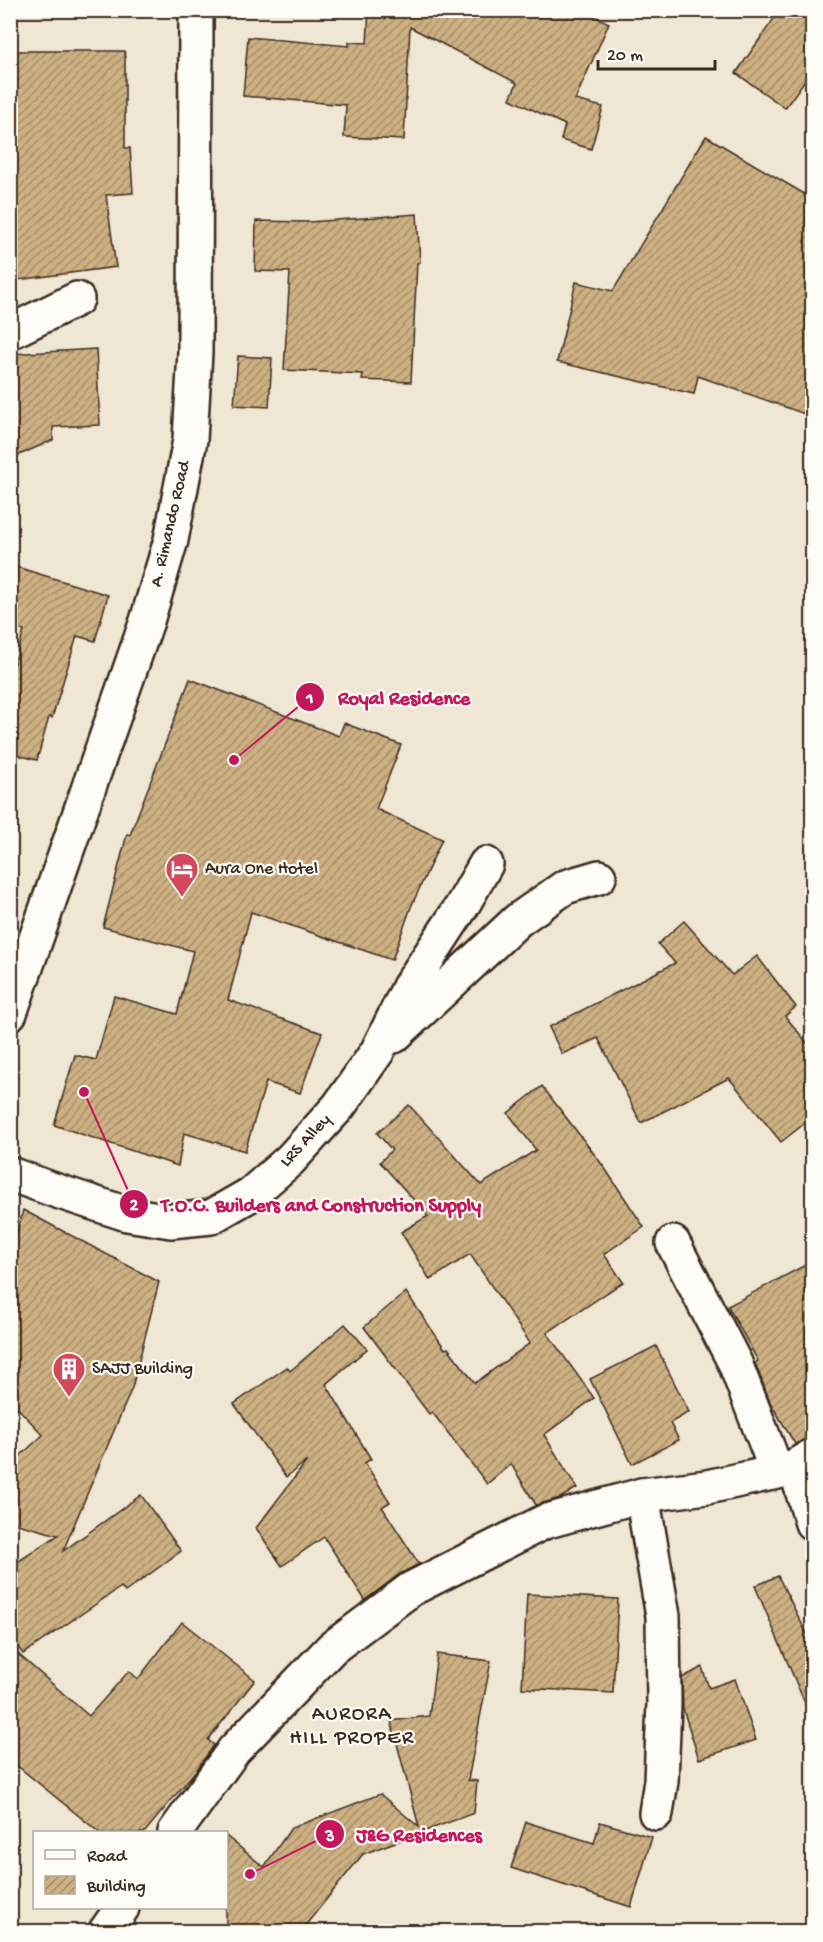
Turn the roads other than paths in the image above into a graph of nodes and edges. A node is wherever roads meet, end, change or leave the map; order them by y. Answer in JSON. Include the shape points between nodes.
{"nodes":[{"id":1,"x":196,"y":10,"type":"edge"},
{"id":2,"x":77,"y":299,"type":"dead end"},
{"id":3,"x":10,"y":332,"type":"edge"},
{"id":4,"x":486,"y":864,"type":"dead end"},
{"id":5,"x":599,"y":877,"type":"dead end"},
{"id":6,"x":10,"y":1013,"type":"edge"},
{"id":7,"x":377,"y":1052,"type":"junction"},
{"id":8,"x":10,"y":1174,"type":"edge"},
{"id":9,"x":673,"y":1243,"type":"dead end"},
{"id":10,"x":795,"y":1465,"type":"edge"},
{"id":11,"x":642,"y":1495,"type":"junction"},
{"id":12,"x":813,"y":1523,"type":"edge"},
{"id":13,"x":657,"y":1813,"type":"dead end"},
{"id":14,"x":177,"y":1831,"type":"edge"},
{"id":15,"x":121,"y":1909,"type":"edge"},
{"id":16,"x":105,"y":1932,"type":"edge"}],
"edges":[{"from":1,"to":6,"type":"main road","name":"A. Rimando Road","via":[[195,352],[190,440],[180,496],[147,621]]},
{"from":2,"to":3,"type":"main road"},
{"from":4,"to":7,"type":"main road","name":"LRS Alley","via":[[410,987]]},
{"from":5,"to":7,"type":"main road","name":"LRS Alley","via":[[565,887],[518,920]]},
{"from":7,"to":8,"type":"main road","name":"LRS Alley","via":[[339,1106],[290,1160],[251,1194],[211,1217],[171,1221],[127,1214]]},
{"from":9,"to":10,"type":"main road","via":[[735,1363]]},
{"from":10,"to":11,"type":"main road","via":[[706,1487]]},
{"from":10,"to":12,"type":"main road"},
{"from":11,"to":13,"type":"main road","via":[[663,1616],[661,1781]]},
{"from":11,"to":14,"type":"main road","via":[[544,1522],[411,1589],[332,1648],[234,1750]]},
{"from":15,"to":16,"type":"main road"}]}
